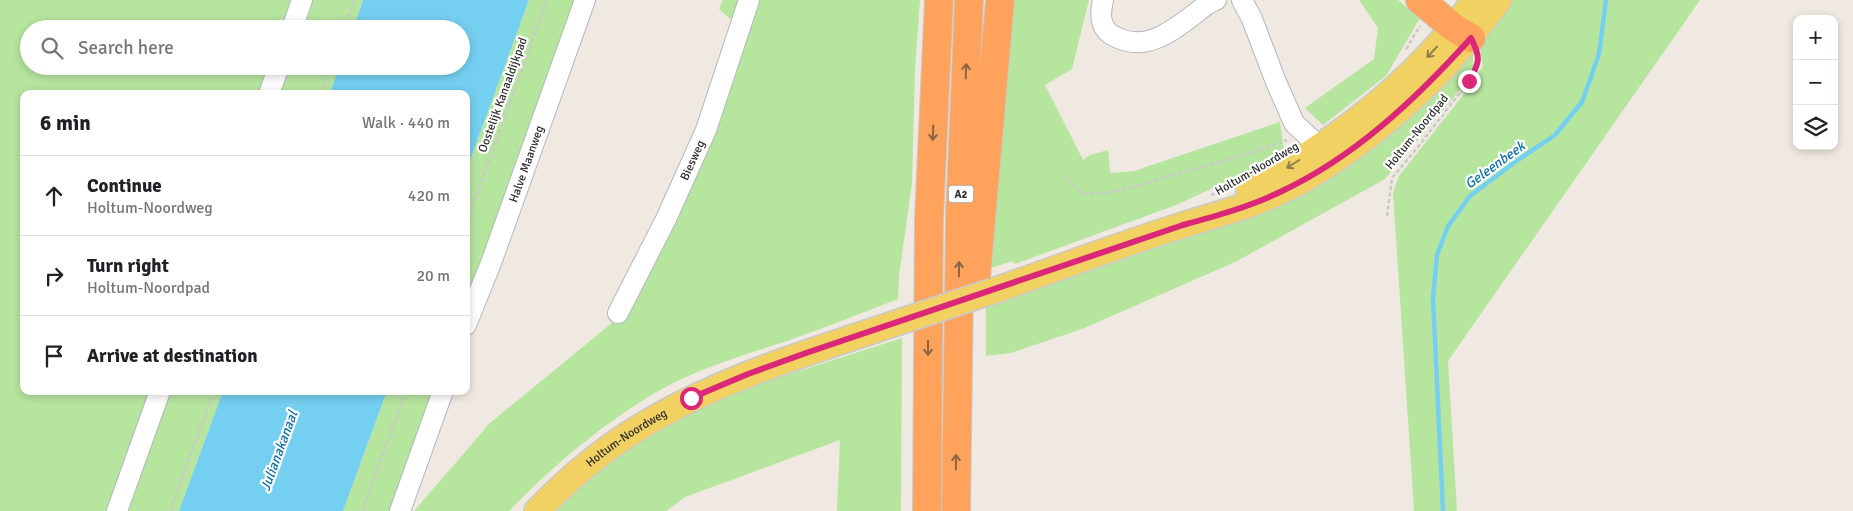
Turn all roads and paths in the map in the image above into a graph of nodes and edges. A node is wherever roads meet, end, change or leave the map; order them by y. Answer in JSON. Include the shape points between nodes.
{"nodes":[{"id":1,"x":302,"y":0,"type":"edge"},
{"id":2,"x":354,"y":0,"type":"edge"},
{"id":3,"x":547,"y":0,"type":"edge"},
{"id":4,"x":585,"y":0,"type":"edge"},
{"id":5,"x":749,"y":0,"type":"edge"},
{"id":6,"x":939,"y":0,"type":"edge"},
{"id":7,"x":969,"y":0,"type":"edge"},
{"id":8,"x":1000,"y":0,"type":"edge"},
{"id":9,"x":1103,"y":0,"type":"edge"},
{"id":10,"x":1216,"y":0,"type":"edge"},
{"id":11,"x":1242,"y":0,"type":"edge"},
{"id":12,"x":1499,"y":0,"type":"edge"},
{"id":13,"x":1452,"y":13,"type":"edge"},
{"id":14,"x":295,"y":20,"type":"edge"},
{"id":15,"x":347,"y":20,"type":"edge"},
{"id":16,"x":1404,"y":52,"type":"dead end"},
{"id":17,"x":276,"y":75,"type":"edge"},
{"id":18,"x":328,"y":75,"type":"edge"},
{"id":19,"x":270,"y":90,"type":"edge"},
{"id":20,"x":322,"y":90,"type":"edge"},
{"id":21,"x":1318,"y":147,"type":"junction"},
{"id":22,"x":1066,"y":175,"type":"dead end"},
{"id":23,"x":1237,"y":182,"type":"dead end"},
{"id":24,"x":1210,"y":195,"type":"dead end"},
{"id":25,"x":470,"y":214,"type":"edge"},
{"id":26,"x":1386,"y":216,"type":"dead end"},
{"id":27,"x":618,"y":314,"type":"dead end"},
{"id":28,"x":470,"y":315,"type":"edge"},
{"id":29,"x":956,"y":387,"type":"junction"},
{"id":30,"x":159,"y":395,"type":"edge"},
{"id":31,"x":213,"y":395,"type":"edge"},
{"id":32,"x":405,"y":395,"type":"edge"},
{"id":33,"x":442,"y":395,"type":"edge"},
{"id":34,"x":117,"y":511,"type":"edge"},
{"id":35,"x":170,"y":511,"type":"edge"},
{"id":36,"x":362,"y":511,"type":"edge"},
{"id":37,"x":400,"y":511,"type":"edge"},
{"id":38,"x":537,"y":511,"type":"edge"},
{"id":39,"x":927,"y":511,"type":"edge"},
{"id":40,"x":956,"y":511,"type":"edge"}],
"edges":[{"from":1,"to":14,"type":"street"},
{"from":2,"to":15,"type":"path"},
{"from":3,"to":25,"type":"path","name":"Oostelijk Kanaaldijkpad"},
{"from":4,"to":28,"type":"street","name":"Halve Maanweg"},
{"from":5,"to":27,"type":"street","name":"Biesweg","via":[[706,130]]},
{"from":6,"to":39,"type":"highway","number":"A2","one_way":true,"via":[[929,219]]},
{"from":29,"to":7,"type":"highway","number":"A2","one_way":true},
{"from":8,"to":29,"type":"highway","number":"A2","via":[[974,300]]},
{"from":9,"to":10,"type":"street","via":[[1100,11],[1102,23],[1109,33],[1122,41],[1139,43],[1155,40]]},
{"from":11,"to":21,"type":"street","via":[[1294,123]]},
{"from":12,"to":13,"type":"main road","name":"Holtum-Noordweg"},
{"from":13,"to":16,"type":"path"},
{"from":13,"to":21,"type":"main road","name":"Holtum-Noordweg","via":[[1432,81],[1389,120]]},
{"from":13,"to":26,"type":"path","name":"Holtum-Noordpad","via":[[1476,47],[1479,64],[1392,178]]},
{"from":17,"to":19,"type":"street"},
{"from":18,"to":20,"type":"path"},
{"from":21,"to":22,"type":"path","via":[[1262,150],[1133,187],[1101,192],[1084,193]]},
{"from":21,"to":38,"type":"main road","name":"Holtum-Noordweg","bridge":true,"via":[[1280,192],[1237,210],[1183,225],[776,364],[691,398],[614,445]]},
{"from":23,"to":24,"type":"path","name":"Holtum-Noordweg"},
{"from":40,"to":29,"type":"highway","number":"A2","one_way":true},
{"from":30,"to":34,"type":"street"},
{"from":31,"to":35,"type":"path"},
{"from":32,"to":36,"type":"path"},
{"from":33,"to":37,"type":"street"}]}
